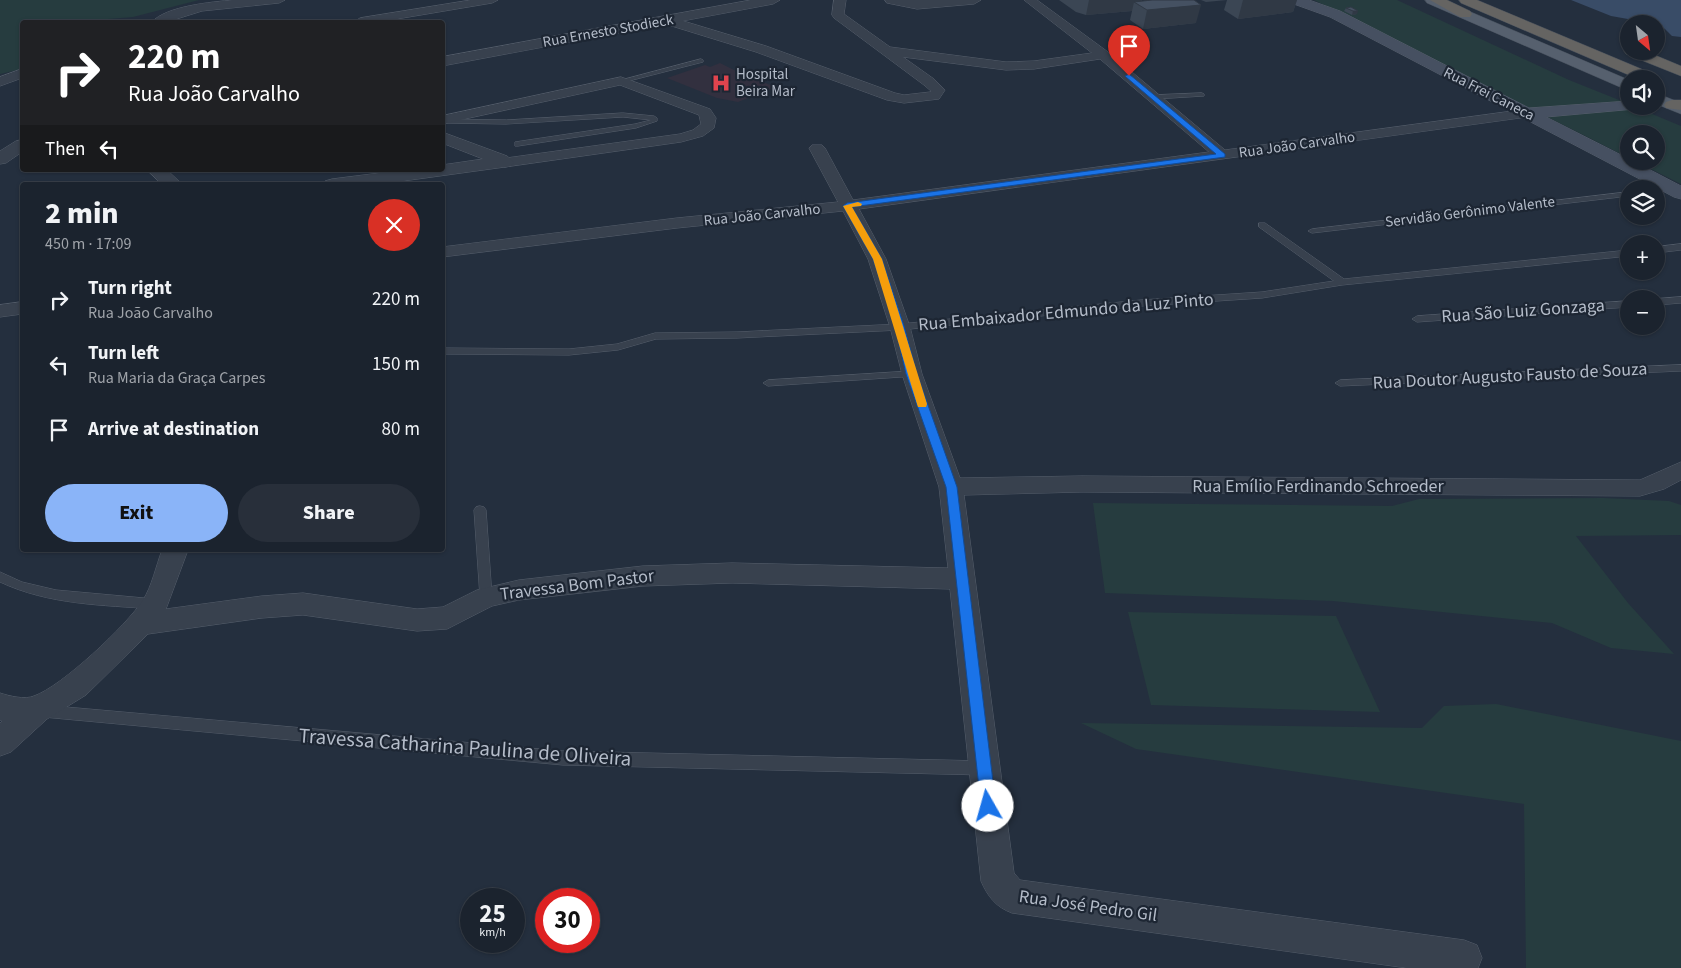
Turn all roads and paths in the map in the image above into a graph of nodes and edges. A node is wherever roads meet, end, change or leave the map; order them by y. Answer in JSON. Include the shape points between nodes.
{"nodes":[{"id":1,"x":279,"y":0,"type":"edge"},
{"id":2,"x":492,"y":0,"type":"edge"},
{"id":3,"x":773,"y":0,"type":"edge"},
{"id":4,"x":840,"y":0,"type":"edge"},
{"id":5,"x":892,"y":0,"type":"edge"},
{"id":6,"x":974,"y":0,"type":"edge"},
{"id":7,"x":1030,"y":0,"type":"edge"},
{"id":8,"x":1296,"y":0,"type":"edge"},
{"id":9,"x":1432,"y":0,"type":"edge"},
{"id":10,"x":1437,"y":0,"type":"edge"},
{"id":11,"x":1465,"y":7,"type":"edge"},
{"id":12,"x":398,"y":15,"type":"edge"},
{"id":13,"x":162,"y":20,"type":"edge"},
{"id":14,"x":371,"y":20,"type":"edge"},
{"id":15,"x":666,"y":20,"type":"junction"},
{"id":16,"x":885,"y":50,"type":"junction"},
{"id":17,"x":1103,"y":55,"type":"junction"},
{"id":18,"x":1654,"y":60,"type":"edge"},
{"id":19,"x":445,"y":61,"type":"edge"},
{"id":20,"x":701,"y":61,"type":"dead end"},
{"id":21,"x":1629,"y":70,"type":"edge"},
{"id":22,"x":1592,"y":71,"type":"junction"},
{"id":23,"x":1681,"y":71,"type":"edge"},
{"id":24,"x":20,"y":74,"type":"edge"},
{"id":25,"x":621,"y":81,"type":"junction"},
{"id":26,"x":0,"y":82,"type":"edge"},
{"id":27,"x":1620,"y":82,"type":"edge"},
{"id":28,"x":1620,"y":90,"type":"edge"},
{"id":29,"x":1202,"y":95,"type":"dead end"},
{"id":30,"x":1155,"y":97,"type":"junction"},
{"id":31,"x":1620,"y":107,"type":"edge"},
{"id":32,"x":1527,"y":113,"type":"junction"},
{"id":33,"x":445,"y":119,"type":"edge"},
{"id":34,"x":445,"y":120,"type":"edge"},
{"id":35,"x":445,"y":138,"type":"edge"},
{"id":36,"x":518,"y":144,"type":"dead end"},
{"id":37,"x":20,"y":146,"type":"edge"},
{"id":38,"x":817,"y":148,"type":"dead end"},
{"id":39,"x":1222,"y":156,"type":"junction"},
{"id":40,"x":0,"y":159,"type":"edge"},
{"id":41,"x":505,"y":162,"type":"junction"},
{"id":42,"x":445,"y":170,"type":"edge"},
{"id":43,"x":158,"y":172,"type":"edge"},
{"id":44,"x":430,"y":172,"type":"edge"},
{"id":45,"x":170,"y":182,"type":"edge"},
{"id":46,"x":355,"y":182,"type":"edge"},
{"id":47,"x":1670,"y":191,"type":"edge"},
{"id":48,"x":1620,"y":195,"type":"edge"},
{"id":49,"x":847,"y":206,"type":"junction"},
{"id":50,"x":1262,"y":224,"type":"dead end"},
{"id":51,"x":1312,"y":231,"type":"dead end"},
{"id":52,"x":1681,"y":248,"type":"edge"},
{"id":53,"x":1665,"y":249,"type":"edge"},
{"id":54,"x":445,"y":252,"type":"edge"},
{"id":55,"x":1620,"y":254,"type":"edge"},
{"id":56,"x":1342,"y":282,"type":"junction"},
{"id":57,"x":1681,"y":300,"type":"edge"},
{"id":58,"x":1665,"y":301,"type":"edge"},
{"id":59,"x":1620,"y":305,"type":"edge"},
{"id":60,"x":20,"y":308,"type":"edge"},
{"id":61,"x":0,"y":311,"type":"edge"},
{"id":62,"x":1417,"y":319,"type":"dead end"},
{"id":63,"x":900,"y":326,"type":"junction"},
{"id":64,"x":445,"y":350,"type":"edge"},
{"id":65,"x":1681,"y":368,"type":"edge"},
{"id":66,"x":912,"y":374,"type":"junction"},
{"id":67,"x":768,"y":383,"type":"dead end"},
{"id":68,"x":1340,"y":383,"type":"dead end"},
{"id":69,"x":1681,"y":470,"type":"edge"},
{"id":70,"x":951,"y":487,"type":"junction"},
{"id":71,"x":480,"y":510,"type":"dead end"},
{"id":72,"x":174,"y":552,"type":"edge"},
{"id":73,"x":0,"y":577,"type":"edge"},
{"id":74,"x":961,"y":579,"type":"junction"},
{"id":75,"x":486,"y":597,"type":"junction"},
{"id":76,"x":147,"y":614,"type":"junction"},
{"id":77,"x":0,"y":706,"type":"edge"},
{"id":78,"x":38,"y":710,"type":"junction"},
{"id":79,"x":0,"y":742,"type":"edge"},
{"id":80,"x":984,"y":768,"type":"junction"},
{"id":81,"x":1464,"y":958,"type":"dead end"}],
"edges":[{"from":1,"to":13,"type":"street","via":[[199,7]]},
{"from":2,"to":12,"type":"street"},
{"from":3,"to":15,"type":"street","name":"Rua Ernesto Stodieck"},
{"from":4,"to":16,"type":"street","via":[[838,15]]},
{"from":5,"to":6,"type":"street","via":[[917,5]]},
{"from":7,"to":17,"type":"street"},
{"from":8,"to":32,"type":"main road","name":"Rua Frei Caneca","via":[[1335,14]]},
{"from":9,"to":11,"type":"main road"},
{"from":10,"to":11,"type":"highway"},
{"from":11,"to":21,"type":"highway"},
{"from":11,"to":22,"type":"main road"},
{"from":12,"to":14,"type":"street"},
{"from":15,"to":16,"type":"street","via":[[761,49],[892,96],[904,99],[934,96],[938,90]]},
{"from":15,"to":19,"type":"street","name":"Rua Ernesto Stodieck"},
{"from":16,"to":17,"type":"street","via":[[1006,66]]},
{"from":17,"to":30,"type":"street"},
{"from":18,"to":23,"type":"highway"},
{"from":20,"to":25,"type":"lane"},
{"from":22,"to":27,"type":"main road"},
{"from":22,"to":28,"type":"main road"},
{"from":24,"to":26,"type":"street"},
{"from":25,"to":33,"type":"street"},
{"from":25,"to":41,"type":"street","via":[[706,112],[709,125],[704,131],[681,138]]},
{"from":29,"to":30,"type":"lane"},
{"from":30,"to":39,"type":"street"},
{"from":31,"to":32,"type":"main road"},
{"from":32,"to":39,"type":"street","name":"Rua João Carvalho"},
{"from":32,"to":47,"type":"main road","name":"Rua Frei Caneca"},
{"from":34,"to":36,"type":"lane","via":[[506,122],[623,115],[654,118],[654,121],[636,126]]},
{"from":35,"to":41,"type":"street"},
{"from":37,"to":40,"type":"street"},
{"from":38,"to":49,"type":"street","name":"Rua José Pedro Gil"},
{"from":39,"to":49,"type":"street","name":"Rua João Carvalho"},
{"from":41,"to":42,"type":"street"},
{"from":43,"to":45,"type":"street"},
{"from":44,"to":46,"type":"street"},
{"from":48,"to":51,"type":"lane","name":"Servidão Gerônimo Valente"},
{"from":49,"to":54,"type":"street","name":"Rua João Carvalho"},
{"from":49,"to":63,"type":"street","name":"Rua José Pedro Gil","via":[[877,259]]},
{"from":50,"to":56,"type":"lane"},
{"from":52,"to":53,"type":"lane"},
{"from":55,"to":56,"type":"lane","name":"Rua Embaixador Edmundo da Luz Pinto"},
{"from":56,"to":63,"type":"lane","name":"Rua Embaixador Edmundo da Luz Pinto","via":[[1262,295]]},
{"from":57,"to":58,"type":"lane"},
{"from":59,"to":62,"type":"lane","name":"Rua São Luiz Gonzaga"},
{"from":60,"to":61,"type":"street"},
{"from":63,"to":64,"type":"lane","name":"Rua Embaixador Edmundo da Luz Pinto","via":[[655,336],[618,347],[569,352]]},
{"from":63,"to":66,"type":"street","name":"Rua José Pedro Gil"},
{"from":65,"to":68,"type":"lane","name":"Rua Doutor Augusto Fausto de Souza"},
{"from":66,"to":67,"type":"lane"},
{"from":66,"to":70,"type":"street","name":"Rua José Pedro Gil"},
{"from":69,"to":70,"type":"street","name":"Rua Emílio Ferdinando Schroeder","via":[[1640,488],[1082,484]]},
{"from":70,"to":74,"type":"street","name":"Rua José Pedro Gil"},
{"from":71,"to":75,"type":"lane"},
{"from":72,"to":76,"type":"street"},
{"from":73,"to":76,"type":"lane","via":[[28,590]]},
{"from":74,"to":75,"type":"street","name":"Travessa Bom Pastor","via":[[732,573],[643,576],[519,590]]},
{"from":74,"to":80,"type":"street","name":"Rua José Pedro Gil"},
{"from":75,"to":76,"type":"street","name":"Travessa Bom Pastor","via":[[447,618],[417,620],[303,604]]},
{"from":76,"to":78,"type":"street","via":[[94,671]]},
{"from":77,"to":78,"type":"street","via":[[4,709]]},
{"from":78,"to":79,"type":"street"},
{"from":78,"to":80,"type":"lane","name":"Travessa Catharina Paulina de Oliveira","via":[[563,758]]},
{"from":80,"to":81,"type":"street","name":"Rua José Pedro Gil","via":[[998,881],[1012,896]]}]}
